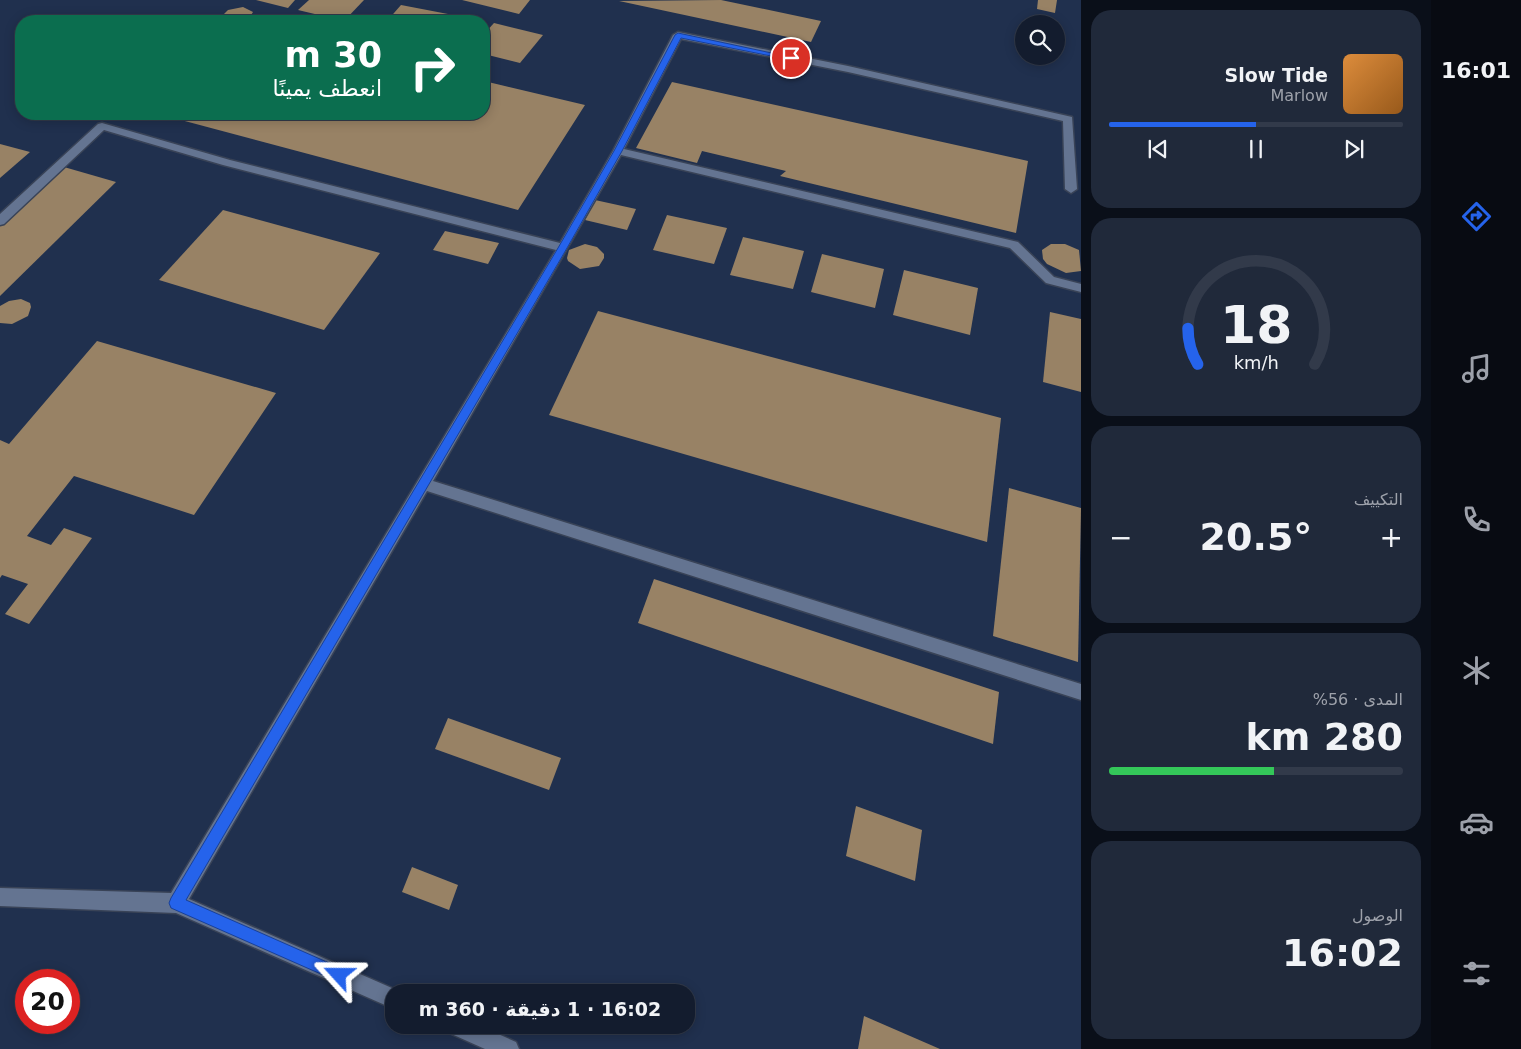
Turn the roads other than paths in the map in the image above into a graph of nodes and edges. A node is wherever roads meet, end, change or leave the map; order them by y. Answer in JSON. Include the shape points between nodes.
{"nodes":[{"id":1,"x":618,"y":151,"type":"junction"},
{"id":2,"x":1070,"y":189,"type":"dead end"},
{"id":3,"x":0,"y":221,"type":"edge"},
{"id":4,"x":563,"y":248,"type":"junction"},
{"id":5,"x":1081,"y":288,"type":"edge"},
{"id":6,"x":424,"y":484,"type":"junction"},
{"id":7,"x":1081,"y":692,"type":"edge"},
{"id":8,"x":0,"y":897,"type":"edge"},
{"id":9,"x":176,"y":903,"type":"junction"},
{"id":10,"x":385,"y":995,"type":"edge"},
{"id":11,"x":475,"y":1034,"type":"edge"},
{"id":12,"x":509,"y":1049,"type":"edge"}],
"edges":[{"from":1,"to":2,"type":"lane","via":[[678,35],[848,69],[1068,119]]},
{"from":1,"to":4,"type":"lane"},
{"from":1,"to":5,"type":"lane","via":[[1014,245],[1050,280]]},
{"from":3,"to":4,"type":"lane","via":[[102,126],[227,163]]},
{"from":4,"to":6,"type":"lane"},
{"from":6,"to":7,"type":"lane"},
{"from":6,"to":9,"type":"lane"},
{"from":8,"to":9,"type":"lane"},
{"from":9,"to":10,"type":"lane"},
{"from":11,"to":12,"type":"lane"}]}
